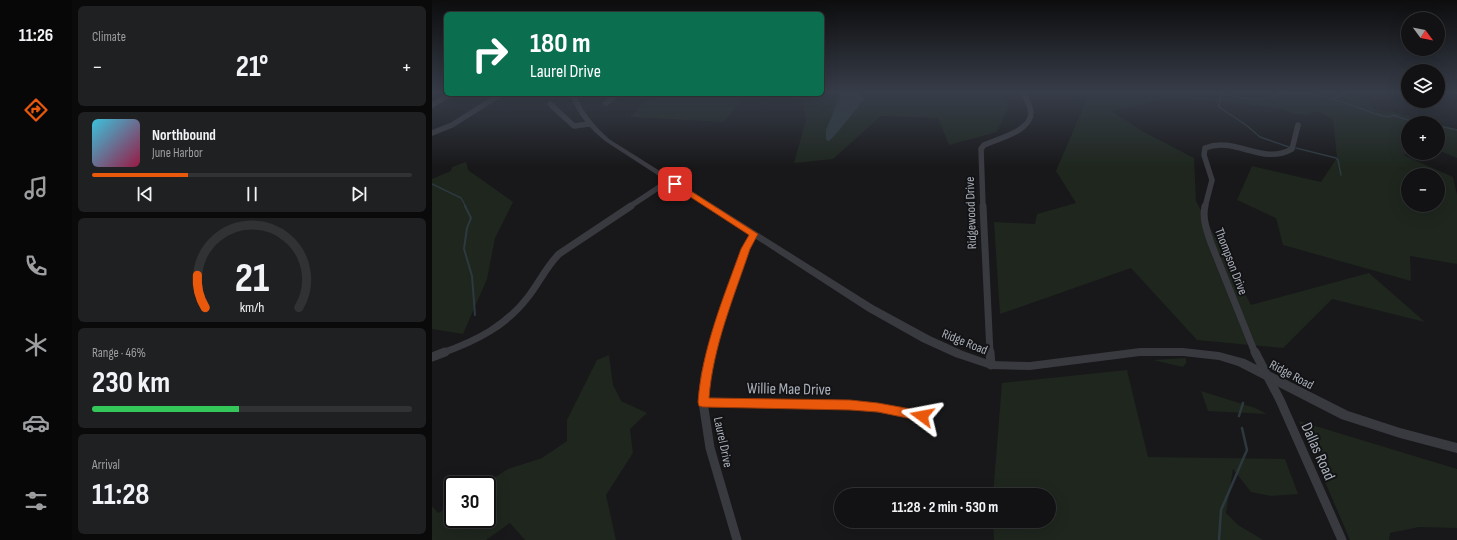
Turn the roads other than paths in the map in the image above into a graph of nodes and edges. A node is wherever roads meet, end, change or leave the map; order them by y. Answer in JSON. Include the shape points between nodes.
{"nodes":[{"id":1,"x":464,"y":117,"type":"edge"},
{"id":2,"x":564,"y":117,"type":"edge"},
{"id":3,"x":584,"y":117,"type":"edge"},
{"id":4,"x":1030,"y":117,"type":"edge"},
{"id":5,"x":589,"y":124,"type":"junction"},
{"id":6,"x":1298,"y":125,"type":"dead end"},
{"id":7,"x":432,"y":133,"type":"edge"},
{"id":8,"x":670,"y":180,"type":"junction"},
{"id":9,"x":753,"y":234,"type":"junction"},
{"id":10,"x":432,"y":357,"type":"edge"},
{"id":11,"x":991,"y":365,"type":"junction"},
{"id":12,"x":1266,"y":375,"type":"junction"},
{"id":13,"x":703,"y":402,"type":"junction"},
{"id":14,"x":922,"y":416,"type":"dead end"},
{"id":15,"x":1457,"y":448,"type":"edge"},
{"id":16,"x":737,"y":540,"type":"edge"},
{"id":17,"x":1342,"y":540,"type":"edge"}],
"edges":[{"from":1,"to":7,"type":"street"},
{"from":2,"to":5,"type":"street","via":[[574,126]]},
{"from":3,"to":5,"type":"street","name":"Ridge Road"},
{"from":4,"to":11,"type":"street","name":"Ridgewood Drive","via":[[1021,129],[984,145],[980,154]]},
{"from":5,"to":8,"type":"street","name":"Ridge Road","via":[[607,140]]},
{"from":6,"to":12,"type":"street","name":"Thompson Drive","via":[[1292,149],[1286,153],[1265,155],[1233,146],[1215,145],[1204,150],[1212,180],[1204,211],[1206,227],[1250,344]]},
{"from":8,"to":9,"type":"street","name":"Ridge Road"},
{"from":8,"to":10,"type":"street","via":[[559,254],[520,308],[502,325],[479,339]]},
{"from":9,"to":11,"type":"street","name":"Ridge Road","via":[[895,323],[959,354]]},
{"from":9,"to":13,"type":"street","name":"Laurel Drive","via":[[745,249],[713,344],[705,376]]},
{"from":11,"to":12,"type":"street","name":"Ridge Road","via":[[1030,366],[1120,354],[1183,352],[1230,358]]},
{"from":12,"to":15,"type":"street","name":"Ridge Road","via":[[1345,415]]},
{"from":12,"to":17,"type":"street","name":"Dallas Road","via":[[1280,400]]},
{"from":13,"to":14,"type":"street","name":"Willie Mae Drive","via":[[850,405]]},
{"from":13,"to":16,"type":"street","name":"Laurel Drive","via":[[710,448]]}]}
